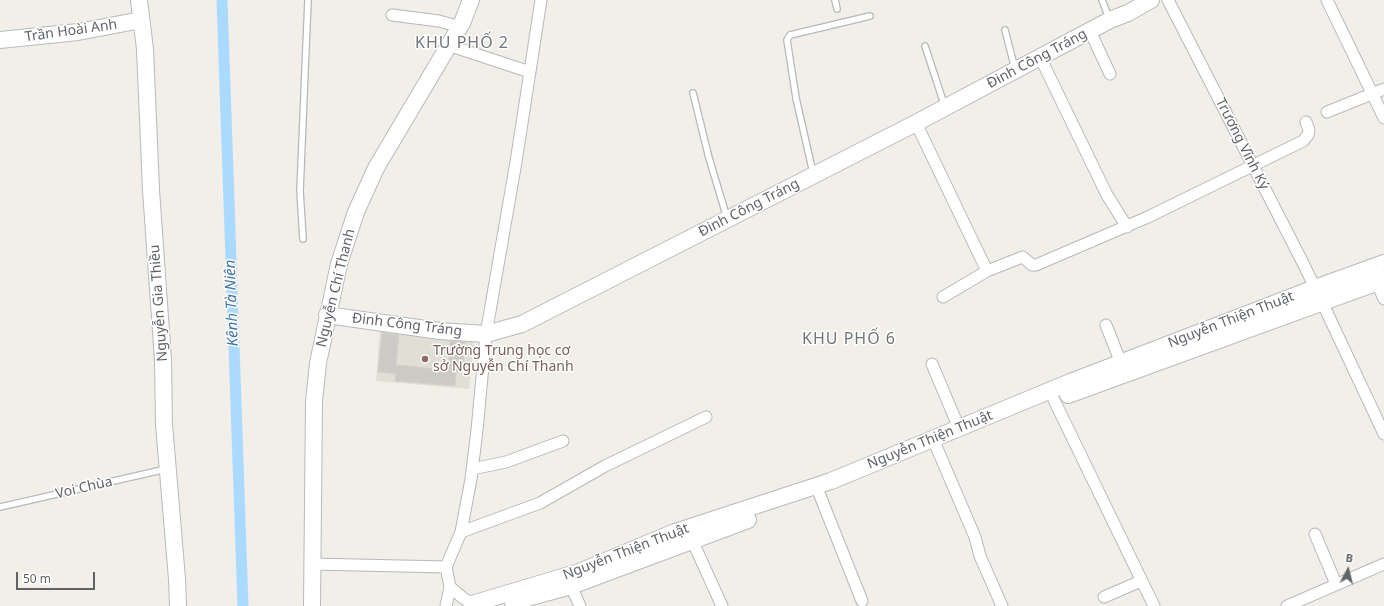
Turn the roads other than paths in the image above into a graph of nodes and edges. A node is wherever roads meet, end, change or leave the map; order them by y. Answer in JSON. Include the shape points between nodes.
{"nodes":[{"id":1,"x":139,"y":0,"type":"edge"},
{"id":2,"x":308,"y":0,"type":"edge"},
{"id":3,"x":471,"y":0,"type":"edge"},
{"id":4,"x":540,"y":0,"type":"edge"},
{"id":5,"x":835,"y":0,"type":"edge"},
{"id":6,"x":1102,"y":0,"type":"edge"},
{"id":7,"x":1151,"y":0,"type":"edge"},
{"id":8,"x":1168,"y":0,"type":"edge"},
{"id":9,"x":1327,"y":0,"type":"edge"},
{"id":10,"x":836,"y":9,"type":"dead end"},
{"id":11,"x":392,"y":15,"type":"dead end"},
{"id":12,"x":870,"y":16,"type":"dead end"},
{"id":13,"x":141,"y":20,"type":"junction"},
{"id":14,"x":1110,"y":20,"type":"junction"},
{"id":15,"x":460,"y":27,"type":"junction"},
{"id":16,"x":1005,"y":30,"type":"dead end"},
{"id":17,"x":1090,"y":31,"type":"junction"},
{"id":18,"x":0,"y":40,"type":"edge"},
{"id":19,"x":448,"y":45,"type":"junction"},
{"id":20,"x":925,"y":46,"type":"dead end"},
{"id":21,"x":1040,"y":57,"type":"junction"},
{"id":22,"x":1015,"y":71,"type":"junction"},
{"id":23,"x":530,"y":72,"type":"junction"},
{"id":24,"x":1110,"y":74,"type":"dead end"},
{"id":25,"x":1384,"y":89,"type":"edge"},
{"id":26,"x":693,"y":93,"type":"dead end"},
{"id":27,"x":1372,"y":94,"type":"junction"},
{"id":28,"x":946,"y":108,"type":"junction"},
{"id":29,"x":1327,"y":112,"type":"dead end"},
{"id":30,"x":1384,"y":118,"type":"edge"},
{"id":31,"x":1306,"y":122,"type":"dead end"},
{"id":32,"x":916,"y":123,"type":"junction"},
{"id":33,"x":1253,"y":165,"type":"junction"},
{"id":34,"x":814,"y":175,"type":"junction"},
{"id":35,"x":727,"y":219,"type":"junction"},
{"id":36,"x":1127,"y":227,"type":"junction"},
{"id":37,"x":303,"y":239,"type":"dead end"},
{"id":38,"x":1384,"y":263,"type":"edge"},
{"id":39,"x":987,"y":271,"type":"junction"},
{"id":40,"x":1381,"y":282,"type":"edge"},
{"id":41,"x":1318,"y":295,"type":"junction"},
{"id":42,"x":943,"y":297,"type":"dead end"},
{"id":43,"x":1384,"y":299,"type":"edge"},
{"id":44,"x":327,"y":315,"type":"junction"},
{"id":45,"x":1106,"y":325,"type":"dead end"},
{"id":46,"x":486,"y":334,"type":"junction"},
{"id":47,"x":1121,"y":363,"type":"junction"},
{"id":48,"x":932,"y":364,"type":"dead end"},
{"id":49,"x":1054,"y":400,"type":"junction"},
{"id":50,"x":706,"y":417,"type":"dead end"},
{"id":51,"x":1381,"y":420,"type":"edge"},
{"id":52,"x":959,"y":428,"type":"junction"},
{"id":53,"x":1384,"y":434,"type":"edge"},
{"id":54,"x":563,"y":441,"type":"dead end"},
{"id":55,"x":935,"y":444,"type":"junction"},
{"id":56,"x":168,"y":468,"type":"junction"},
{"id":57,"x":472,"y":469,"type":"junction"},
{"id":58,"x":819,"y":493,"type":"junction"},
{"id":59,"x":0,"y":507,"type":"edge"},
{"id":60,"x":769,"y":507,"type":"junction"},
{"id":61,"x":461,"y":532,"type":"junction"},
{"id":62,"x":1315,"y":534,"type":"dead end"},
{"id":63,"x":692,"y":540,"type":"junction"},
{"id":64,"x":312,"y":564,"type":"junction"},
{"id":65,"x":1384,"y":564,"type":"edge"},
{"id":66,"x":446,"y":567,"type":"junction"},
{"id":67,"x":1142,"y":581,"type":"junction"},
{"id":68,"x":1336,"y":584,"type":"junction"},
{"id":69,"x":571,"y":586,"type":"junction"},
{"id":70,"x":450,"y":587,"type":"junction"},
{"id":71,"x":1104,"y":597,"type":"dead end"},
{"id":72,"x":862,"y":601,"type":"dead end"},
{"id":73,"x":474,"y":605,"type":"edge"},
{"id":74,"x":178,"y":606,"type":"edge"},
{"id":75,"x":312,"y":606,"type":"edge"},
{"id":76,"x":446,"y":606,"type":"edge"},
{"id":77,"x":500,"y":606,"type":"edge"},
{"id":78,"x":580,"y":606,"type":"edge"},
{"id":79,"x":722,"y":606,"type":"edge"},
{"id":80,"x":1002,"y":606,"type":"edge"},
{"id":81,"x":1154,"y":606,"type":"edge"},
{"id":82,"x":1287,"y":606,"type":"edge"}],
"edges":[{"from":1,"to":13,"type":"street","name":"Nguyễn Gia Thiều"},
{"from":2,"to":37,"type":"lane","via":[[300,190]]},
{"from":3,"to":15,"type":"street","name":"Nguyễn Chí Thanh"},
{"from":4,"to":23,"type":"street"},
{"from":5,"to":10,"type":"lane"},
{"from":6,"to":14,"type":"lane"},
{"from":7,"to":14,"type":"street","name":"Đinh Công Tráng"},
{"from":8,"to":33,"type":"street","name":"Trương Vĩnh Ký"},
{"from":9,"to":27,"type":"street"},
{"from":11,"to":15,"type":"street","via":[[439,21]]},
{"from":12,"to":34,"type":"lane","via":[[790,34],[787,40],[796,98]]},
{"from":13,"to":18,"type":"street","name":"Trần Hoài Anh","via":[[78,32]]},
{"from":13,"to":56,"type":"street","name":"Nguyễn Gia Thiều","via":[[145,49]]},
{"from":14,"to":17,"type":"street","name":"Đinh Công Tráng"},
{"from":15,"to":19,"type":"street","name":"Nguyễn Chí Thanh"},
{"from":16,"to":22,"type":"lane"},
{"from":17,"to":21,"type":"street","name":"Đinh Công Tráng"},
{"from":17,"to":24,"type":"street"},
{"from":19,"to":23,"type":"street"},
{"from":19,"to":44,"type":"street","name":"Nguyễn Chí Thanh","via":[[376,168],[356,212],[339,264]]},
{"from":20,"to":28,"type":"lane"},
{"from":21,"to":22,"type":"street","name":"Đinh Công Tráng"},
{"from":21,"to":36,"type":"street","via":[[1107,195]]},
{"from":22,"to":28,"type":"street","name":"Đinh Công Tráng"},
{"from":23,"to":46,"type":"street"},
{"from":25,"to":27,"type":"street"},
{"from":26,"to":35,"type":"lane"},
{"from":27,"to":29,"type":"street"},
{"from":27,"to":30,"type":"street"},
{"from":28,"to":32,"type":"street","name":"Đinh Công Tráng"},
{"from":31,"to":33,"type":"street","via":[[1309,130],[1306,138]]},
{"from":32,"to":34,"type":"street","name":"Đinh Công Tráng"},
{"from":32,"to":39,"type":"street"},
{"from":33,"to":36,"type":"street"},
{"from":33,"to":41,"type":"street","name":"Trương Vĩnh Ký"},
{"from":34,"to":35,"type":"street","name":"Đinh Công Tráng"},
{"from":35,"to":46,"type":"street","name":"Đinh Công Tráng","via":[[522,324]]},
{"from":36,"to":39,"type":"street","via":[[1036,265],[1032,265],[1023,257]]},
{"from":38,"to":41,"type":"street","name":"Nguyễn Thiện Thuật"},
{"from":39,"to":42,"type":"street"},
{"from":40,"to":41,"type":"street","name":"Nguyễn Thiện Thuật"},
{"from":40,"to":43,"type":"street"},
{"from":41,"to":47,"type":"street","name":"Nguyễn Thiện Thuật"},
{"from":41,"to":49,"type":"street","name":"Nguyễn Thiện Thuật"},
{"from":41,"to":51,"type":"street","name":"Trương Vĩnh Ký"},
{"from":44,"to":46,"type":"street","name":"Đinh Công Tráng","via":[[440,331]]},
{"from":44,"to":64,"type":"street","name":"Nguyễn Chí Thanh","via":[[314,401]]},
{"from":45,"to":47,"type":"street"},
{"from":46,"to":57,"type":"street"},
{"from":47,"to":52,"type":"street","name":"Nguyễn Thiện Thuật"},
{"from":48,"to":52,"type":"street"},
{"from":49,"to":55,"type":"street","name":"Nguyễn Thiện Thuật"},
{"from":49,"to":67,"type":"street"},
{"from":50,"to":61,"type":"street","via":[[605,466],[540,503]]},
{"from":51,"to":53,"type":"street","name":"Trương Vĩnh Ký"},
{"from":52,"to":55,"type":"street","name":"Nguyễn Thiện Thuật"},
{"from":54,"to":57,"type":"street","via":[[506,462]]},
{"from":55,"to":58,"type":"street","name":"Nguyễn Thiện Thuật"},
{"from":55,"to":60,"type":"street","name":"Nguyễn Thiện Thuật","via":[[831,481]]},
{"from":55,"to":80,"type":"street"},
{"from":56,"to":59,"type":"lane","name":"Voi Chùa"},
{"from":56,"to":74,"type":"street","name":"Nguyễn Gia Thiều"},
{"from":57,"to":61,"type":"street"},
{"from":58,"to":60,"type":"street","name":"Nguyễn Thiện Thuật"},
{"from":58,"to":72,"type":"street"},
{"from":60,"to":63,"type":"street","name":"Nguyễn Thiện Thuật"},
{"from":60,"to":73,"type":"street","name":"Nguyễn Thiện Thuật","via":[[675,532],[579,572]]},
{"from":61,"to":66,"type":"street"},
{"from":62,"to":68,"type":"street"},
{"from":63,"to":69,"type":"street","name":"Nguyễn Thiện Thuật"},
{"from":63,"to":79,"type":"street"},
{"from":64,"to":66,"type":"street"},
{"from":64,"to":75,"type":"street","name":"Nguyễn Chí Thanh"},
{"from":65,"to":68,"type":"street"},
{"from":66,"to":70,"type":"street"},
{"from":67,"to":71,"type":"street"},
{"from":67,"to":81,"type":"street"},
{"from":68,"to":82,"type":"street"},
{"from":69,"to":77,"type":"street","name":"Nguyễn Thiện Thuật"},
{"from":69,"to":78,"type":"street"},
{"from":70,"to":73,"type":"street","name":"Nguyễn Thiện Thuật"},
{"from":70,"to":76,"type":"street"}]}
